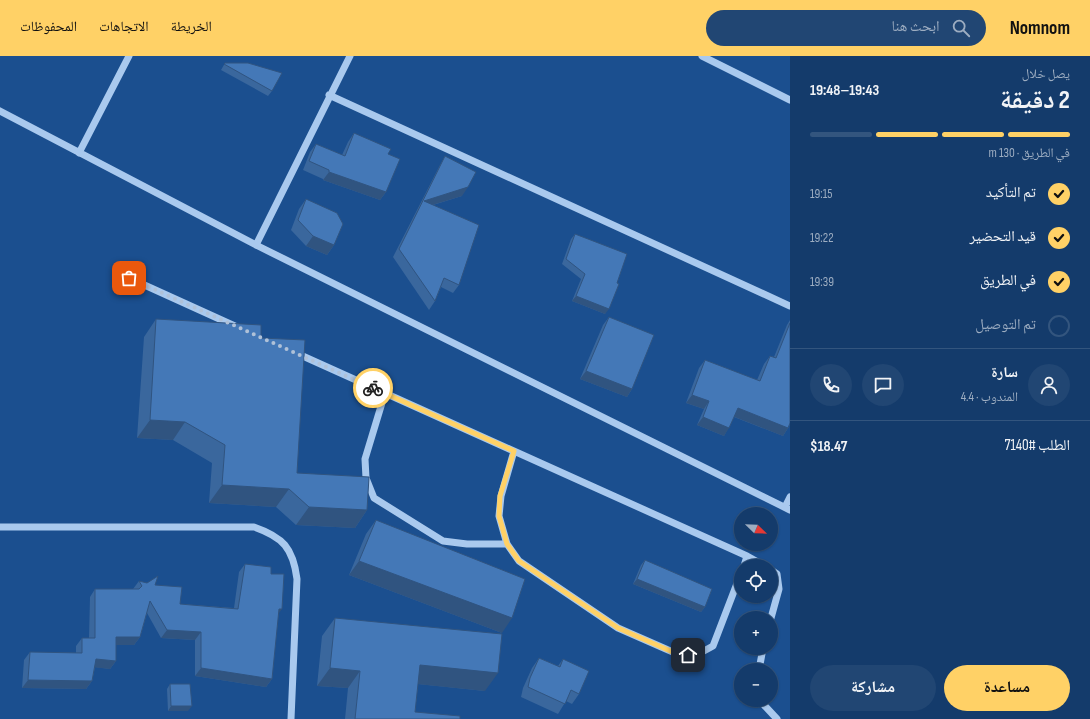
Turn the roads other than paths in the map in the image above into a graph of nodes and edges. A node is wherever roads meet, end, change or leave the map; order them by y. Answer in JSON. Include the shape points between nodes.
{"nodes":[{"id":1,"x":129,"y":56,"type":"edge"},
{"id":2,"x":350,"y":56,"type":"edge"},
{"id":3,"x":702,"y":56,"type":"edge"},
{"id":4,"x":329,"y":95,"type":"junction"},
{"id":5,"x":790,"y":100,"type":"edge"},
{"id":6,"x":0,"y":111,"type":"edge"},
{"id":7,"x":79,"y":153,"type":"junction"},
{"id":8,"x":256,"y":245,"type":"junction"},
{"id":9,"x":129,"y":278,"type":"dead end"},
{"id":10,"x":790,"y":306,"type":"edge"},
{"id":11,"x":243,"y":329,"type":"edge"},
{"id":12,"x":286,"y":348,"type":"edge"},
{"id":13,"x":385,"y":393,"type":"junction"},
{"id":14,"x":514,"y":451,"type":"junction"},
{"id":15,"x":790,"y":497,"type":"edge"},
{"id":16,"x":788,"y":509,"type":"edge"},
{"id":17,"x":0,"y":527,"type":"edge"},
{"id":18,"x":507,"y":544,"type":"junction"},
{"id":19,"x":747,"y":556,"type":"junction"},
{"id":20,"x":746,"y":559,"type":"edge"},
{"id":21,"x":752,"y":559,"type":"edge"},
{"id":22,"x":778,"y":581,"type":"edge"},
{"id":23,"x":734,"y":591,"type":"edge"},
{"id":24,"x":778,"y":592,"type":"edge"},
{"id":25,"x":766,"y":707,"type":"edge"},
{"id":26,"x":291,"y":719,"type":"edge"},
{"id":27,"x":777,"y":719,"type":"edge"}],
"edges":[{"from":1,"to":7,"type":"street"},
{"from":2,"to":4,"type":"street"},
{"from":3,"to":5,"type":"street"},
{"from":4,"to":8,"type":"street"},
{"from":4,"to":10,"type":"street"},
{"from":6,"to":7,"type":"street"},
{"from":7,"to":8,"type":"street"},
{"from":8,"to":16,"type":"street"},
{"from":9,"to":11,"type":"street"},
{"from":12,"to":13,"type":"street"},
{"from":13,"to":14,"type":"street"},
{"from":13,"to":18,"type":"street","via":[[365,459],[366,478],[374,498],[443,541]]},
{"from":14,"to":18,"type":"street","via":[[500,496],[499,516]]},
{"from":14,"to":19,"type":"street"},
{"from":15,"to":16,"type":"street"},
{"from":17,"to":26,"type":"street","via":[[254,527],[271,533],[286,545],[294,561],[297,579]]},
{"from":18,"to":23,"type":"street","via":[[519,561],[618,628],[675,653],[688,655],[713,646]]},
{"from":19,"to":20,"type":"street"},
{"from":19,"to":21,"type":"street"},
{"from":22,"to":24,"type":"street"},
{"from":25,"to":27,"type":"street"}]}
